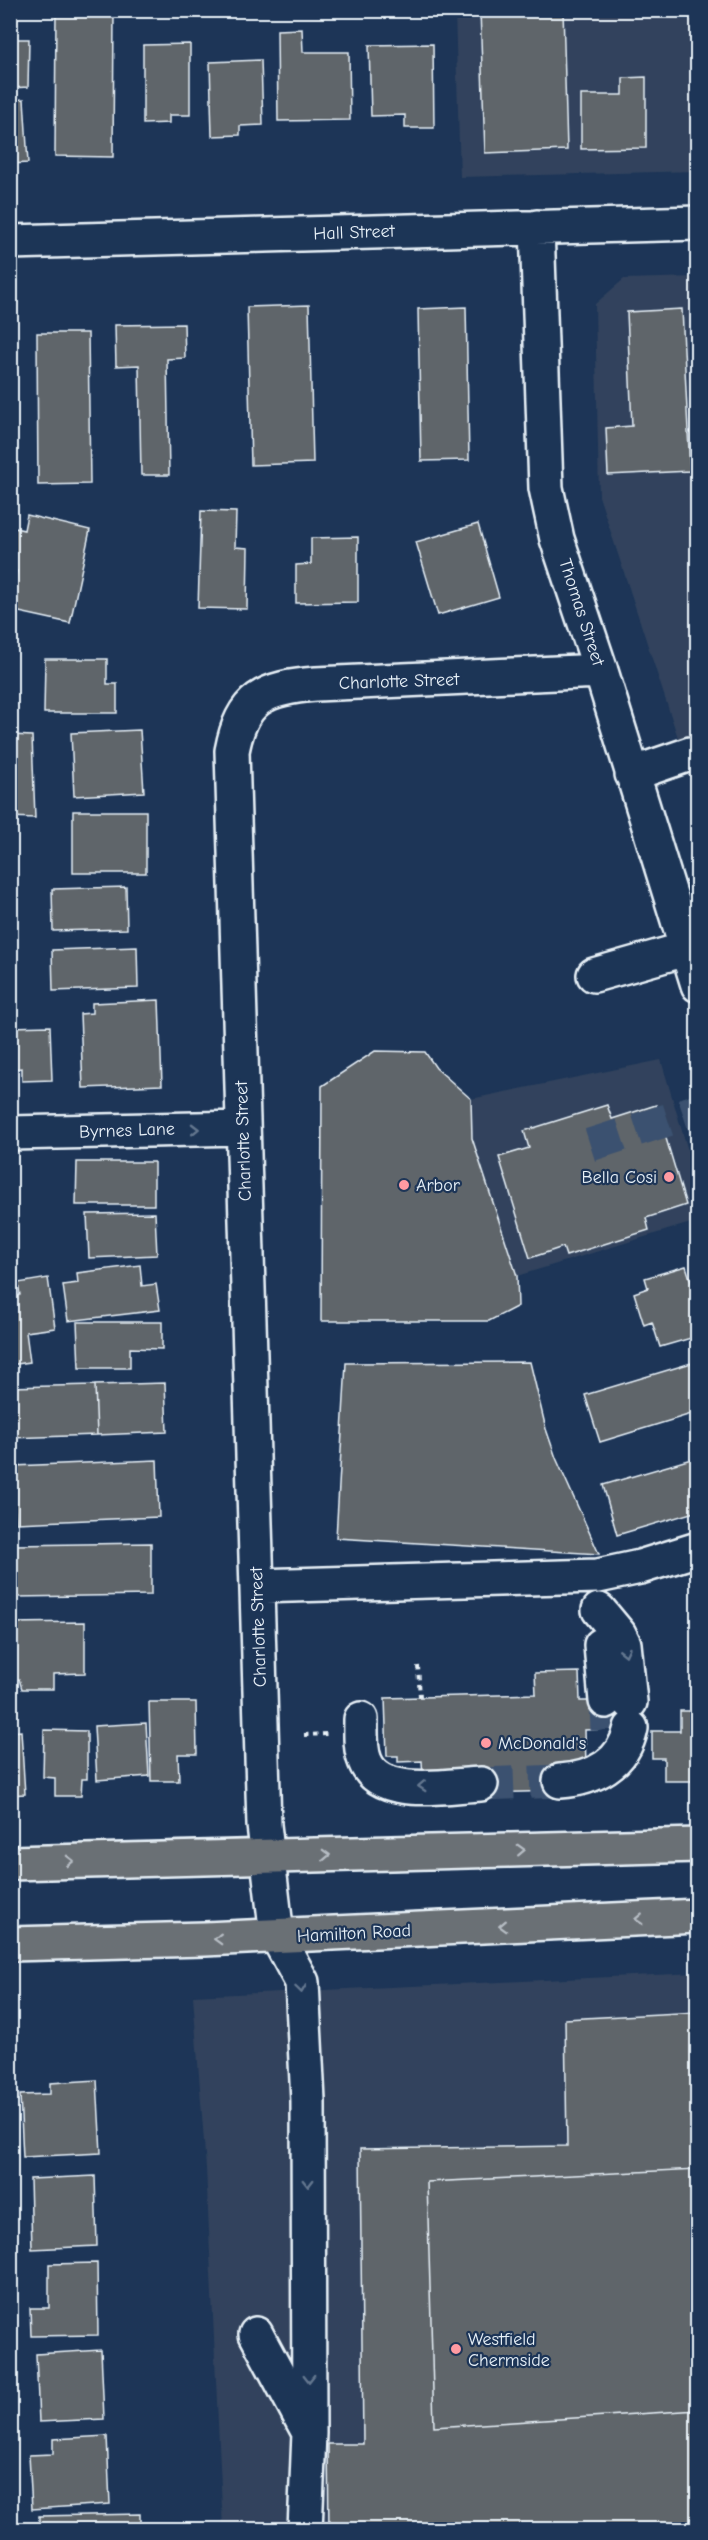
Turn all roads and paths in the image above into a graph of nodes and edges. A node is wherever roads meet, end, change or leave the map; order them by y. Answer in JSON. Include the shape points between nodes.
{"nodes":[{"id":1,"x":698,"y":223,"type":"edge"},
{"id":2,"x":537,"y":227,"type":"junction"},
{"id":3,"x":10,"y":242,"type":"edge"},
{"id":4,"x":601,"y":671,"type":"junction"},
{"id":5,"x":698,"y":754,"type":"edge"},
{"id":6,"x":632,"y":774,"type":"junction"},
{"id":7,"x":686,"y":949,"type":"junction"},
{"id":8,"x":594,"y":975,"type":"dead end"},
{"id":9,"x":698,"y":985,"type":"edge"},
{"id":10,"x":243,"y":1128,"type":"junction"},
{"id":11,"x":10,"y":1133,"type":"edge"},
{"id":12,"x":698,"y":1549,"type":"edge"},
{"id":13,"x":257,"y":1586,"type":"junction"},
{"id":14,"x":599,"y":1610,"type":"dead end"},
{"id":15,"x":601,"y":1645,"type":"dead end"},
{"id":16,"x":418,"y":1666,"type":"dead end"},
{"id":17,"x":420,"y":1697,"type":"dead end"},
{"id":18,"x":618,"y":1715,"type":"junction"},
{"id":19,"x":361,"y":1719,"type":"dead end"},
{"id":20,"x":560,"y":1781,"type":"tunnel mouth"},
{"id":21,"x":481,"y":1784,"type":"tunnel mouth"},
{"id":22,"x":698,"y":1845,"type":"edge"},
{"id":23,"x":268,"y":1857,"type":"junction"},
{"id":24,"x":10,"y":1863,"type":"edge"},
{"id":25,"x":698,"y":1917,"type":"edge"},
{"id":26,"x":277,"y":1936,"type":"junction"},
{"id":27,"x":10,"y":1944,"type":"edge"},
{"id":28,"x":256,"y":2334,"type":"dead end"},
{"id":29,"x":309,"y":2433,"type":"junction"},
{"id":30,"x":305,"y":2529,"type":"edge"}],
"edges":[{"from":1,"to":2,"type":"street","name":"Hall Street"},
{"from":2,"to":3,"type":"street","name":"Hall Street"},
{"from":2,"to":4,"type":"street","name":"Thomas Street","via":[[546,488],[557,539]]},
{"from":4,"to":6,"type":"street","name":"Thomas Street"},
{"from":4,"to":10,"type":"street","name":"Charlotte Street","via":[[293,686],[264,695],[251,704],[242,716],[232,751]]},
{"from":5,"to":6,"type":"street"},
{"from":6,"to":7,"type":"street","name":"Thomas Street"},
{"from":7,"to":8,"type":"street"},
{"from":7,"to":9,"type":"street","name":"Thomas Street"},
{"from":11,"to":10,"type":"street","name":"Byrnes Lane","one_way":true},
{"from":10,"to":13,"type":"street","name":"Charlotte Street"},
{"from":12,"to":13,"type":"street","via":[[598,1576]]},
{"from":13,"to":23,"type":"street","name":"Charlotte Street"},
{"from":14,"to":18,"type":"street","one_way":true,"via":[[624,1644]]},
{"from":15,"to":18,"type":"street"},
{"from":16,"to":17,"type":"path"},
{"from":18,"to":20,"type":"street","via":[[628,1742],[618,1758],[581,1779]]},
{"from":21,"to":19,"type":"street","one_way":true,"via":[[405,1787],[382,1781],[364,1759]]},
{"from":23,"to":22,"type":"main road","one_way":true},
{"from":24,"to":23,"type":"main road","one_way":true},
{"from":23,"to":26,"type":"street","name":"Charlotte Street"},
{"from":25,"to":26,"type":"main road","name":"Hamilton Road","one_way":true},
{"from":26,"to":27,"type":"main road","name":"Hamilton Road","one_way":true},
{"from":26,"to":29,"type":"street","one_way":true,"via":[[302,1982],[308,2102]]},
{"from":28,"to":29,"type":"street"},
{"from":29,"to":30,"type":"street"}]}
